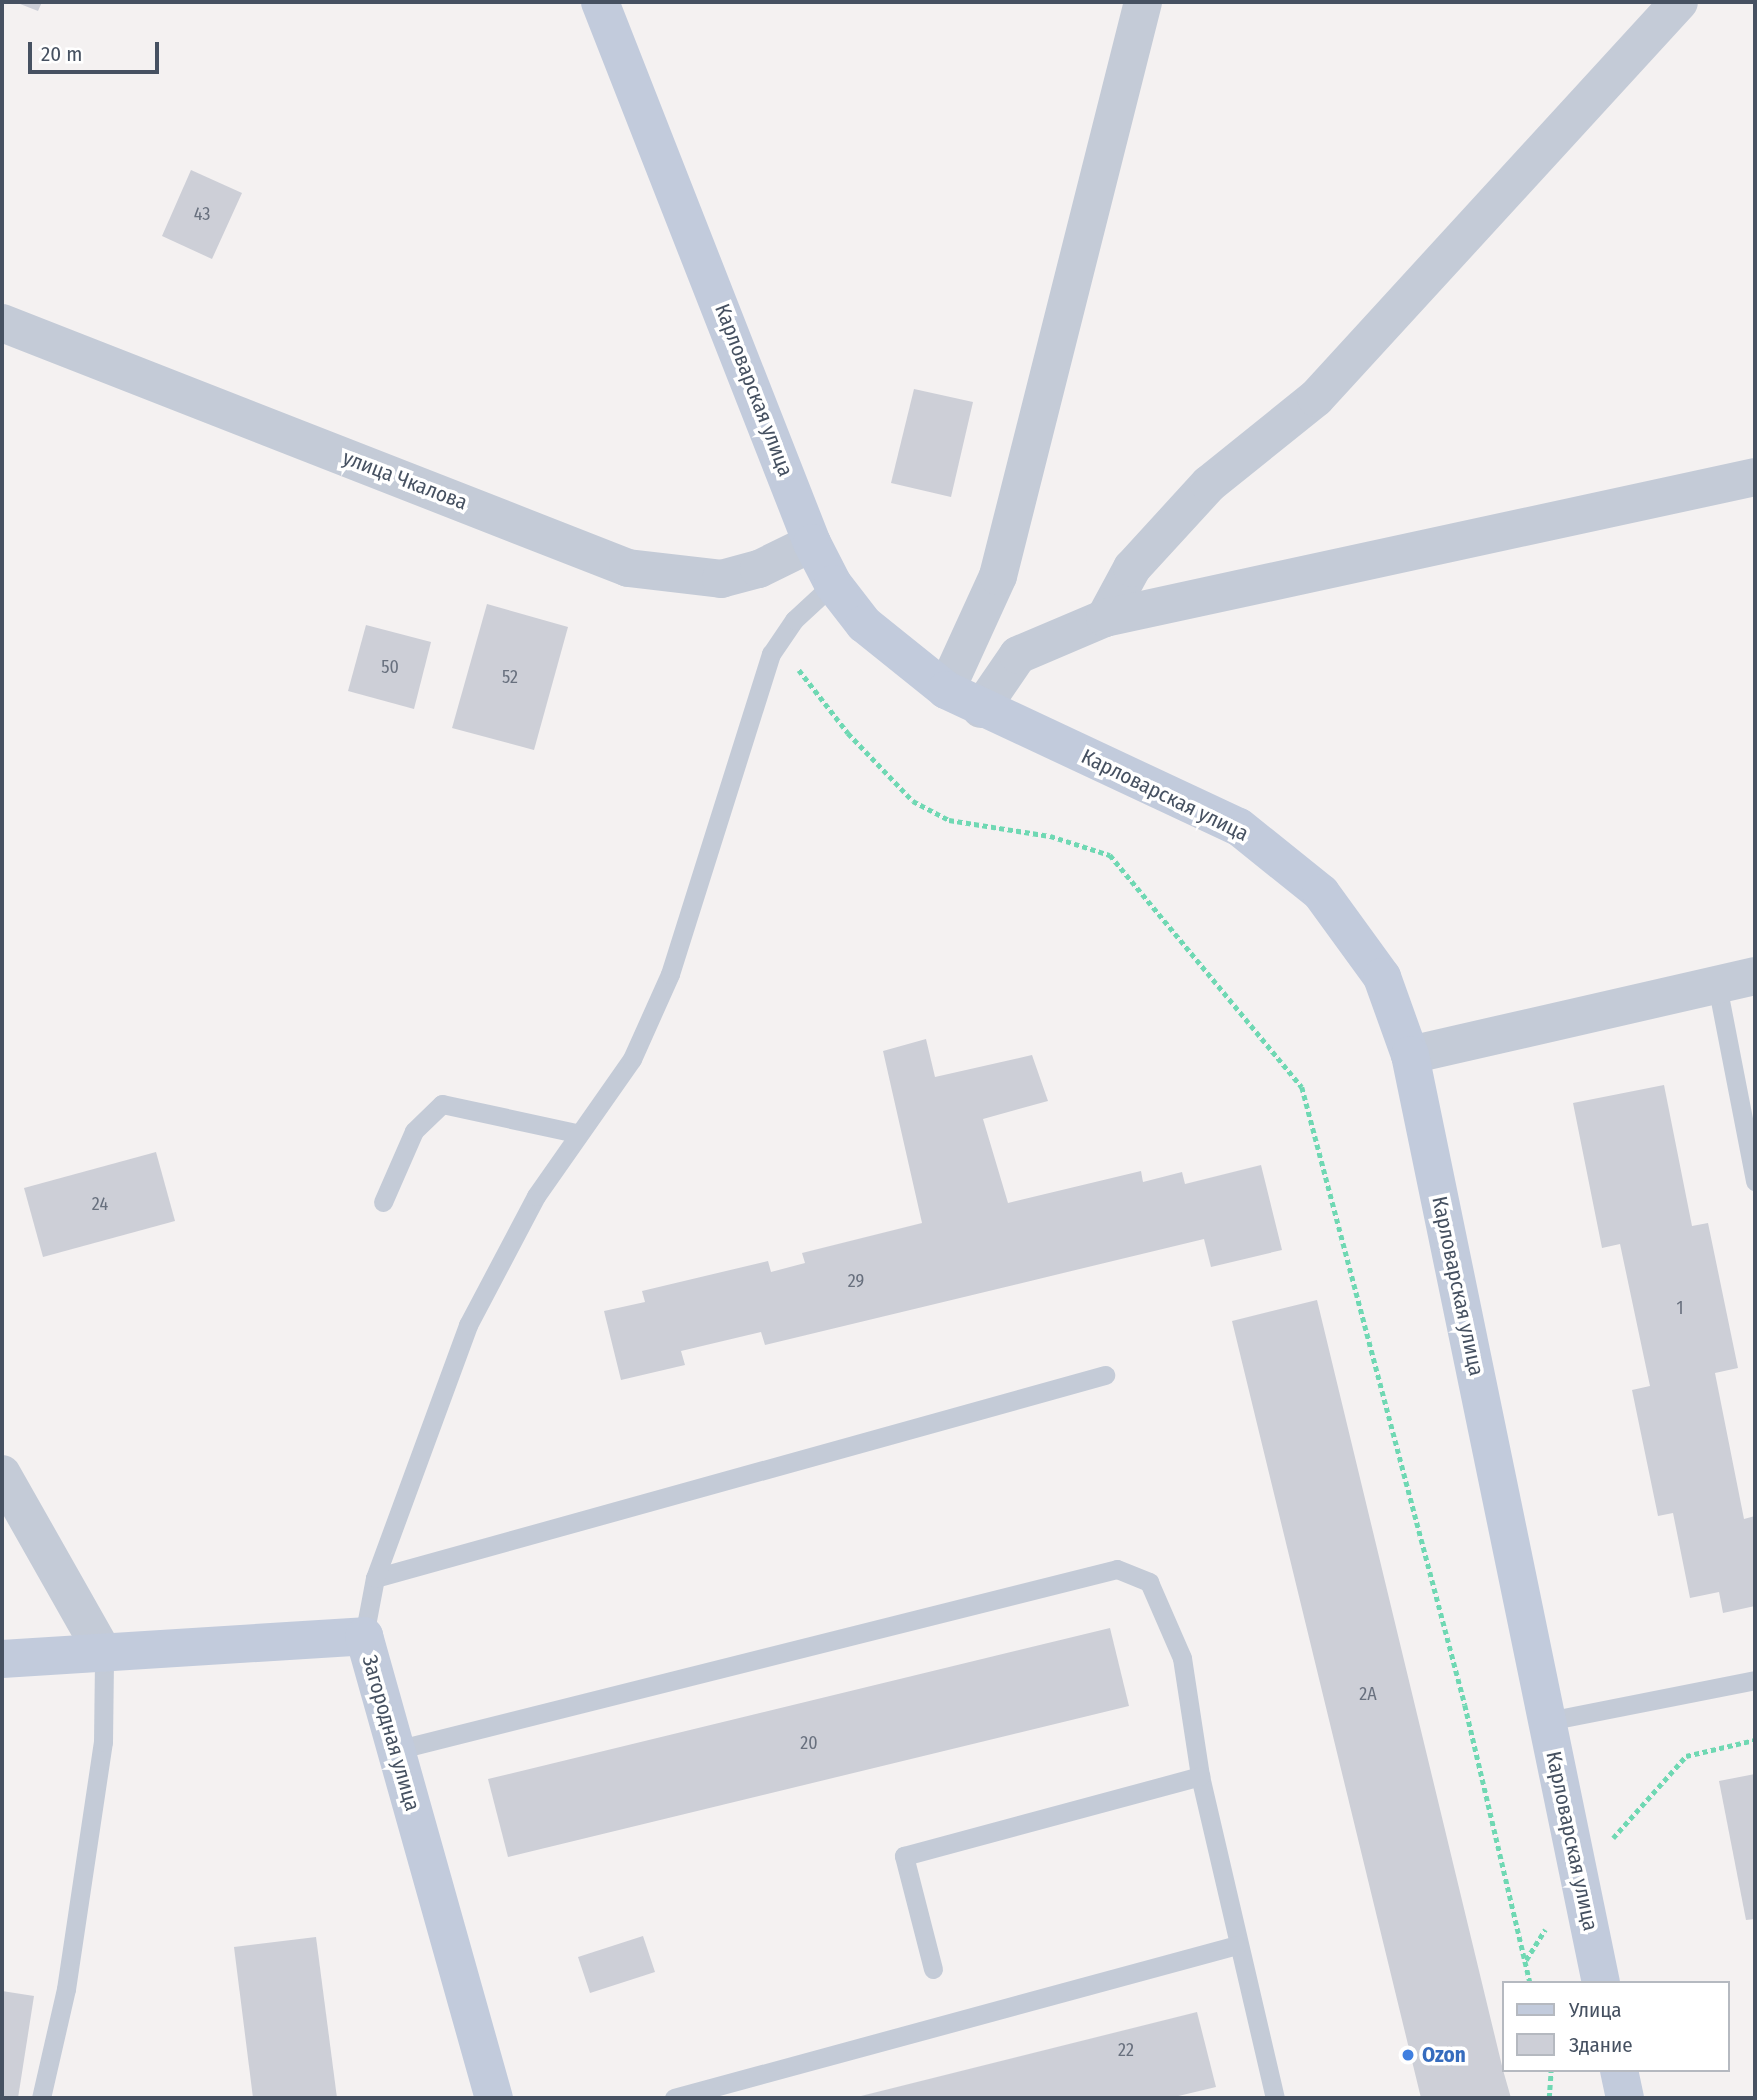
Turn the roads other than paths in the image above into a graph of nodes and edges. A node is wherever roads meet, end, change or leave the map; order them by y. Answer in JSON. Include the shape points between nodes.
{"nodes":[{"id":1,"x":600,"y":2,"type":"edge"},
{"id":2,"x":1143,"y":2,"type":"edge"},
{"id":3,"x":1679,"y":2,"type":"edge"},
{"id":4,"x":2,"y":323,"type":"edge"},
{"id":5,"x":1755,"y":477,"type":"edge"},
{"id":6,"x":812,"y":543,"type":"junction"},
{"id":7,"x":833,"y":584,"type":"junction"},
{"id":8,"x":1105,"y":618,"type":"junction"},
{"id":9,"x":946,"y":690,"type":"junction"},
{"id":10,"x":981,"y":709,"type":"junction"},
{"id":11,"x":1755,"y":976,"type":"edge"},
{"id":12,"x":1717,"y":985,"type":"junction"},
{"id":13,"x":1410,"y":1055,"type":"junction"},
{"id":14,"x":576,"y":1133,"type":"junction"},
{"id":15,"x":1755,"y":1181,"type":"edge"},
{"id":16,"x":383,"y":1202,"type":"dead end"},
{"id":17,"x":1105,"y":1375,"type":"dead end"},
{"id":18,"x":2,"y":1474,"type":"edge"},
{"id":19,"x":375,"y":1578,"type":"junction"},
{"id":20,"x":364,"y":1636,"type":"junction"},
{"id":21,"x":104,"y":1654,"type":"junction"},
{"id":22,"x":2,"y":1659,"type":"edge"},
{"id":23,"x":1755,"y":1679,"type":"edge"},
{"id":24,"x":1548,"y":1721,"type":"junction"},
{"id":25,"x":396,"y":1750,"type":"junction"},
{"id":26,"x":1200,"y":1776,"type":"junction"},
{"id":27,"x":1237,"y":1945,"type":"junction"},
{"id":28,"x":933,"y":1969,"type":"dead end"},
{"id":29,"x":1601,"y":1981,"type":"edge"},
{"id":30,"x":1619,"y":2072,"type":"edge"},
{"id":31,"x":41,"y":2098,"type":"edge"},
{"id":32,"x":494,"y":2098,"type":"edge"},
{"id":33,"x":674,"y":2098,"type":"edge"},
{"id":34,"x":1275,"y":2098,"type":"edge"},
{"id":35,"x":1625,"y":2098,"type":"edge"}],
"edges":[{"from":1,"to":6,"type":"street","name":"Карловарская улица"},
{"from":2,"to":9,"type":"street","via":[[998,576]]},
{"from":3,"to":8,"type":"street","via":[[1316,398],[1209,484],[1132,568]]},
{"from":4,"to":6,"type":"street","name":"улица Чкалова","via":[[628,568],[720,579],[759,569]]},
{"from":5,"to":8,"type":"street"},
{"from":6,"to":7,"type":"street","name":"Карловарская улица"},
{"from":7,"to":9,"type":"street","name":"Карловарская улица","via":[[901,659]]},
{"from":7,"to":14,"type":"lane","via":[[794,620],[771,654],[670,974],[632,1059]]},
{"from":8,"to":10,"type":"street","via":[[1018,655]]},
{"from":9,"to":10,"type":"street","name":"Карловарская улица"},
{"from":10,"to":13,"type":"street","name":"Карловарская улица","via":[[1239,827],[1286,860],[1368,954]]},
{"from":11,"to":12,"type":"street"},
{"from":12,"to":13,"type":"street"},
{"from":12,"to":15,"type":"lane"},
{"from":13,"to":24,"type":"street","name":"Карловарская улица"},
{"from":14,"to":16,"type":"lane","via":[[442,1104],[414,1131]]},
{"from":14,"to":19,"type":"lane","via":[[468,1325]]},
{"from":17,"to":19,"type":"lane"},
{"from":18,"to":21,"type":"street"},
{"from":19,"to":20,"type":"lane"},
{"from":20,"to":21,"type":"street","name":"Загородная улица"},
{"from":20,"to":25,"type":"street","name":"Загородная улица"},
{"from":21,"to":22,"type":"street","name":"Загородная улица"},
{"from":21,"to":31,"type":"lane","via":[[103,1742],[66,1989]]},
{"from":23,"to":24,"type":"lane"},
{"from":24,"to":29,"type":"street","name":"Карловарская улица"},
{"from":25,"to":26,"type":"lane","via":[[1117,1569],[1149,1582],[1166,1611],[1182,1658]]},
{"from":25,"to":32,"type":"street","name":"Загородная улица"},
{"from":26,"to":27,"type":"lane"},
{"from":26,"to":28,"type":"lane","via":[[904,1856]]},
{"from":27,"to":33,"type":"lane"},
{"from":27,"to":34,"type":"lane"},
{"from":30,"to":35,"type":"street"}]}
